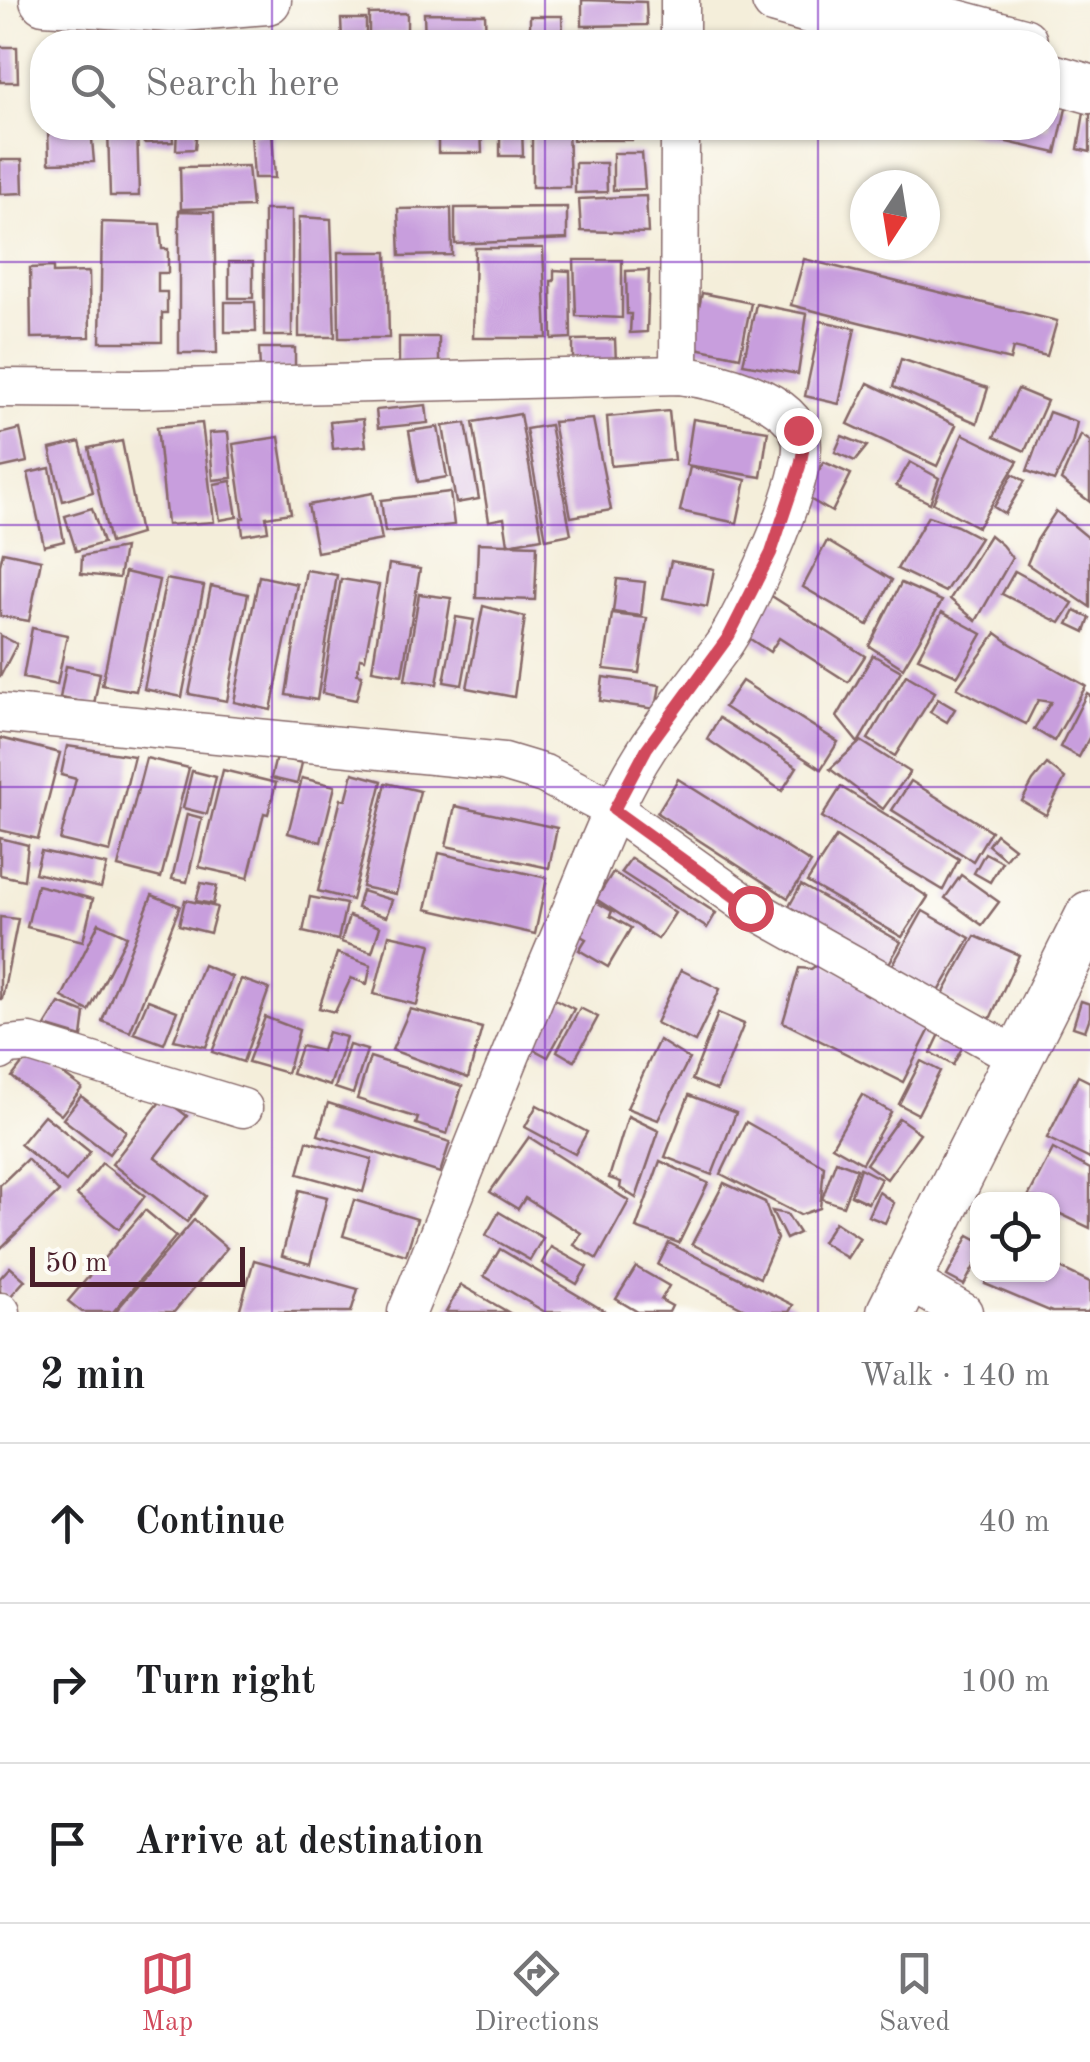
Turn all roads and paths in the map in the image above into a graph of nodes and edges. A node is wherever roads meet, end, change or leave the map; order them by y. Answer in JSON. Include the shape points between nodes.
{"nodes":[{"id":1,"x":44,"y":0,"type":"edge"},
{"id":2,"x":267,"y":0,"type":"edge"},
{"id":3,"x":680,"y":0,"type":"edge"},
{"id":4,"x":776,"y":0,"type":"edge"},
{"id":5,"x":867,"y":0,"type":"edge"},
{"id":6,"x":680,"y":30,"type":"edge"},
{"id":7,"x":884,"y":30,"type":"edge"},
{"id":8,"x":979,"y":30,"type":"edge"},
{"id":9,"x":1060,"y":52,"type":"edge"},
{"id":10,"x":1090,"y":60,"type":"edge"},
{"id":11,"x":1060,"y":79,"type":"edge"},
{"id":12,"x":1090,"y":88,"type":"edge"},
{"id":13,"x":680,"y":140,"type":"edge"},
{"id":14,"x":679,"y":375,"type":"junction"},
{"id":15,"x":0,"y":388,"type":"edge"},
{"id":16,"x":0,"y":713,"type":"edge"},
{"id":17,"x":614,"y":810,"type":"junction"},
{"id":18,"x":1090,"y":914,"type":"edge"},
{"id":19,"x":1090,"y":961,"type":"edge"},
{"id":20,"x":0,"y":1050,"type":"edge"},
{"id":21,"x":1018,"y":1057,"type":"junction"},
{"id":22,"x":243,"y":1108,"type":"dead end"},
{"id":23,"x":924,"y":1307,"type":"edge"},
{"id":24,"x":407,"y":1312,"type":"edge"}],
"edges":[{"from":1,"to":2,"type":"main road","via":[[171,8]]},
{"from":3,"to":6,"type":"street"},
{"from":4,"to":7,"type":"main road"},
{"from":5,"to":8,"type":"main road"},
{"from":9,"to":10,"type":"main road"},
{"from":11,"to":12,"type":"main road"},
{"from":13,"to":14,"type":"street"},
{"from":14,"to":15,"type":"street"},
{"from":14,"to":17,"type":"street","via":[[773,404],[793,422],[803,451],[771,553],[729,636],[647,748]]},
{"from":16,"to":17,"type":"street","via":[[504,762]]},
{"from":17,"to":21,"type":"street","via":[[750,908]]},
{"from":17,"to":24,"type":"street"},
{"from":18,"to":21,"type":"main road"},
{"from":19,"to":23,"type":"main road"},
{"from":20,"to":22,"type":"street","via":[[30,1043]]},
{"from":21,"to":23,"type":"main road"}]}
